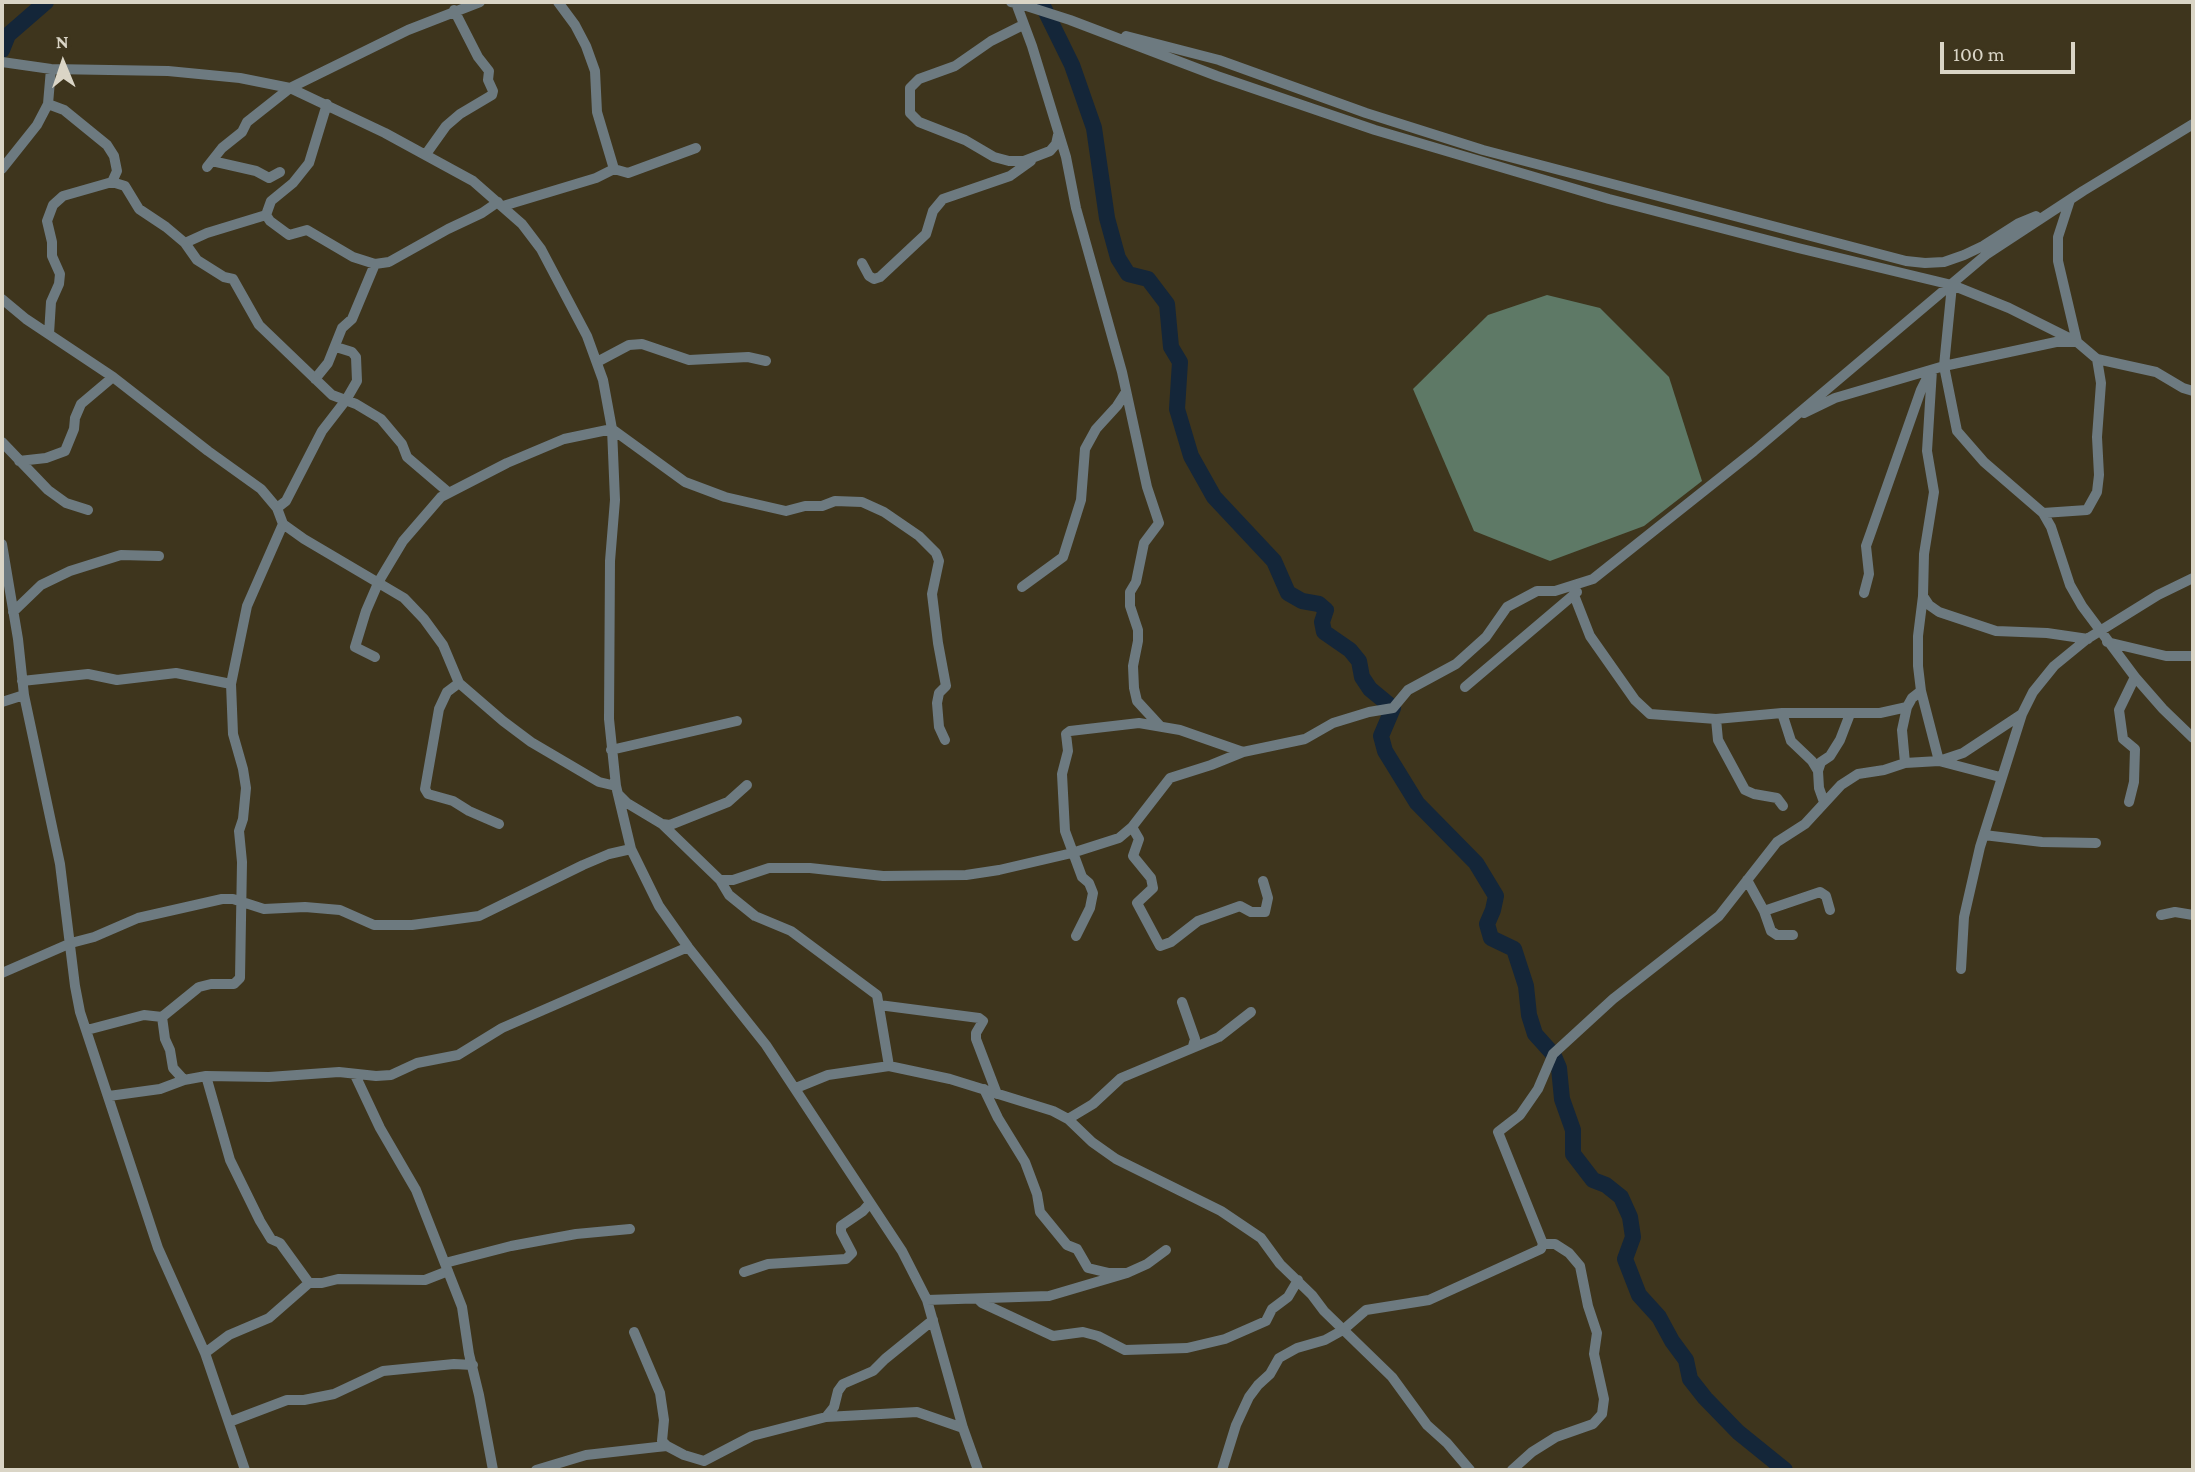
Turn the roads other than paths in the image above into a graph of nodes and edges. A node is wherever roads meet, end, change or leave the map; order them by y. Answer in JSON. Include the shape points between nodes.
{"nodes":[{"id":1,"x":481,"y":2,"type":"edge"},
{"id":2,"x":558,"y":2,"type":"edge"},
{"id":3,"x":1013,"y":2,"type":"edge"},
{"id":4,"x":454,"y":10,"type":"junction"},
{"id":5,"x":1070,"y":20,"type":"junction"},
{"id":6,"x":1023,"y":25,"type":"junction"},
{"id":7,"x":5,"y":62,"type":"edge"},
{"id":8,"x":51,"y":69,"type":"junction"},
{"id":9,"x":290,"y":88,"type":"junction"},
{"id":10,"x":48,"y":104,"type":"junction"},
{"id":11,"x":327,"y":104,"type":"junction"},
{"id":12,"x":2193,"y":124,"type":"edge"},
{"id":13,"x":1058,"y":135,"type":"junction"},
{"id":14,"x":696,"y":148,"type":"dead end"},
{"id":15,"x":426,"y":154,"type":"junction"},
{"id":16,"x":1036,"y":158,"type":"junction"},
{"id":17,"x":2,"y":169,"type":"edge"},
{"id":18,"x":614,"y":169,"type":"junction"},
{"id":19,"x":280,"y":172,"type":"dead end"},
{"id":20,"x":112,"y":181,"type":"junction"},
{"id":21,"x":2070,"y":200,"type":"junction"},
{"id":22,"x":501,"y":204,"type":"junction"},
{"id":23,"x":2057,"y":208,"type":"junction"},
{"id":24,"x":266,"y":215,"type":"junction"},
{"id":25,"x":184,"y":243,"type":"junction"},
{"id":26,"x":862,"y":263,"type":"dead end"},
{"id":27,"x":375,"y":264,"type":"junction"},
{"id":28,"x":1952,"y":285,"type":"junction"},
{"id":29,"x":2,"y":299,"type":"edge"},
{"id":30,"x":49,"y":334,"type":"junction"},
{"id":31,"x":2077,"y":342,"type":"junction"},
{"id":32,"x":336,"y":347,"type":"junction"},
{"id":33,"x":2097,"y":359,"type":"junction"},
{"id":34,"x":766,"y":360,"type":"dead end"},
{"id":35,"x":597,"y":362,"type":"junction"},
{"id":36,"x":1944,"y":366,"type":"junction"},
{"id":37,"x":1931,"y":369,"type":"junction"},
{"id":38,"x":113,"y":377,"type":"junction"},
{"id":39,"x":315,"y":379,"type":"junction"},
{"id":40,"x":2193,"y":391,"type":"edge"},
{"id":41,"x":1126,"y":392,"type":"junction"},
{"id":42,"x":346,"y":400,"type":"junction"},
{"id":43,"x":1792,"y":419,"type":"junction"},
{"id":44,"x":612,"y":429,"type":"junction"},
{"id":45,"x":2,"y":442,"type":"edge"},
{"id":46,"x":19,"y":461,"type":"junction"},
{"id":47,"x":448,"y":492,"type":"junction"},
{"id":48,"x":277,"y":508,"type":"junction"},
{"id":49,"x":88,"y":510,"type":"dead end"},
{"id":50,"x":2043,"y":513,"type":"junction"},
{"id":51,"x":283,"y":524,"type":"junction"},
{"id":52,"x":2,"y":544,"type":"edge"},
{"id":53,"x":159,"y":556,"type":"dead end"},
{"id":54,"x":2193,"y":578,"type":"edge"},
{"id":55,"x":1593,"y":579,"type":"junction"},
{"id":56,"x":379,"y":582,"type":"junction"},
{"id":57,"x":1022,"y":587,"type":"dead end"},
{"id":58,"x":1864,"y":593,"type":"dead end"},
{"id":59,"x":1574,"y":595,"type":"junction"},
{"id":60,"x":1923,"y":596,"type":"junction"},
{"id":61,"x":13,"y":612,"type":"junction"},
{"id":62,"x":2098,"y":631,"type":"junction"},
{"id":63,"x":2087,"y":639,"type":"junction"},
{"id":64,"x":2108,"y":642,"type":"junction"},
{"id":65,"x":2193,"y":656,"type":"edge"},
{"id":66,"x":375,"y":657,"type":"dead end"},
{"id":67,"x":2135,"y":677,"type":"junction"},
{"id":68,"x":22,"y":681,"type":"junction"},
{"id":69,"x":459,"y":683,"type":"junction"},
{"id":70,"x":231,"y":684,"type":"junction"},
{"id":71,"x":1465,"y":687,"type":"dead end"},
{"id":72,"x":1922,"y":691,"type":"junction"},
{"id":73,"x":24,"y":695,"type":"junction"},
{"id":74,"x":2,"y":702,"type":"edge"},
{"id":75,"x":1908,"y":708,"type":"junction"},
{"id":76,"x":1783,"y":713,"type":"junction"},
{"id":77,"x":1850,"y":714,"type":"junction"},
{"id":78,"x":2022,"y":714,"type":"junction"},
{"id":79,"x":1716,"y":719,"type":"junction"},
{"id":80,"x":737,"y":721,"type":"dead end"},
{"id":81,"x":1160,"y":726,"type":"junction"},
{"id":82,"x":2193,"y":738,"type":"edge"},
{"id":83,"x":945,"y":740,"type":"dead end"},
{"id":84,"x":611,"y":750,"type":"junction"},
{"id":85,"x":1243,"y":752,"type":"junction"},
{"id":86,"x":1939,"y":761,"type":"junction"},
{"id":87,"x":1905,"y":763,"type":"junction"},
{"id":88,"x":1818,"y":771,"type":"junction"},
{"id":89,"x":2000,"y":778,"type":"junction"},
{"id":90,"x":747,"y":785,"type":"dead end"},
{"id":91,"x":616,"y":790,"type":"junction"},
{"id":92,"x":1824,"y":802,"type":"junction"},
{"id":93,"x":2129,"y":802,"type":"dead end"},
{"id":94,"x":1783,"y":806,"type":"dead end"},
{"id":95,"x":499,"y":824,"type":"dead end"},
{"id":96,"x":662,"y":824,"type":"junction"},
{"id":97,"x":1132,"y":827,"type":"junction"},
{"id":98,"x":1984,"y":835,"type":"junction"},
{"id":99,"x":2096,"y":843,"type":"dead end"},
{"id":100,"x":631,"y":849,"type":"junction"},
{"id":101,"x":1072,"y":853,"type":"junction"},
{"id":102,"x":720,"y":880,"type":"junction"},
{"id":103,"x":1747,"y":880,"type":"junction"},
{"id":104,"x":1263,"y":881,"type":"dead end"},
{"id":105,"x":242,"y":901,"type":"junction"},
{"id":106,"x":1830,"y":910,"type":"dead end"},
{"id":107,"x":1764,"y":911,"type":"junction"},
{"id":108,"x":2161,"y":915,"type":"dead end"},
{"id":109,"x":2193,"y":915,"type":"edge"},
{"id":110,"x":1076,"y":936,"type":"dead end"},
{"id":111,"x":1793,"y":936,"type":"dead end"},
{"id":112,"x":71,"y":943,"type":"junction"},
{"id":113,"x":688,"y":947,"type":"junction"},
{"id":114,"x":1961,"y":969,"type":"dead end"},
{"id":115,"x":2,"y":974,"type":"edge"},
{"id":116,"x":1182,"y":1002,"type":"dead end"},
{"id":117,"x":879,"y":1005,"type":"junction"},
{"id":118,"x":1251,"y":1012,"type":"dead end"},
{"id":119,"x":162,"y":1017,"type":"junction"},
{"id":120,"x":87,"y":1030,"type":"junction"},
{"id":121,"x":1193,"y":1046,"type":"junction"},
{"id":122,"x":889,"y":1066,"type":"junction"},
{"id":123,"x":355,"y":1075,"type":"junction"},
{"id":124,"x":206,"y":1076,"type":"junction"},
{"id":125,"x":184,"y":1080,"type":"junction"},
{"id":126,"x":796,"y":1088,"type":"junction"},
{"id":127,"x":984,"y":1089,"type":"junction"},
{"id":128,"x":997,"y":1094,"type":"junction"},
{"id":129,"x":109,"y":1096,"type":"junction"},
{"id":130,"x":1068,"y":1119,"type":"junction"},
{"id":131,"x":870,"y":1203,"type":"junction"},
{"id":132,"x":630,"y":1229,"type":"dead end"},
{"id":133,"x":1544,"y":1244,"type":"junction"},
{"id":134,"x":1166,"y":1251,"type":"dead end"},
{"id":135,"x":446,"y":1267,"type":"junction"},
{"id":136,"x":744,"y":1272,"type":"dead end"},
{"id":137,"x":1127,"y":1273,"type":"junction"},
{"id":138,"x":1297,"y":1280,"type":"junction"},
{"id":139,"x":309,"y":1283,"type":"junction"},
{"id":140,"x":978,"y":1299,"type":"junction"},
{"id":141,"x":927,"y":1300,"type":"junction"},
{"id":142,"x":933,"y":1320,"type":"junction"},
{"id":143,"x":1343,"y":1329,"type":"junction"},
{"id":144,"x":634,"y":1332,"type":"dead end"},
{"id":145,"x":205,"y":1353,"type":"junction"},
{"id":146,"x":473,"y":1365,"type":"junction"},
{"id":147,"x":826,"y":1417,"type":"junction"},
{"id":148,"x":229,"y":1422,"type":"junction"},
{"id":149,"x":963,"y":1428,"type":"junction"},
{"id":150,"x":667,"y":1446,"type":"junction"},
{"id":151,"x":245,"y":1470,"type":"edge"},
{"id":152,"x":493,"y":1470,"type":"edge"},
{"id":153,"x":536,"y":1470,"type":"edge"},
{"id":154,"x":978,"y":1470,"type":"edge"},
{"id":155,"x":1222,"y":1470,"type":"edge"},
{"id":156,"x":1470,"y":1470,"type":"edge"},
{"id":157,"x":1512,"y":1470,"type":"edge"}],
"edges":[{"from":1,"to":4,"type":"street"},
{"from":2,"to":18,"type":"street","via":[[590,58],[597,112]]},
{"from":3,"to":5,"type":"street"},
{"from":3,"to":6,"type":"street"},
{"from":4,"to":9,"type":"street"},
{"from":4,"to":15,"type":"street","via":[[489,71],[493,91],[446,126]]},
{"from":5,"to":23,"type":"street","via":[[1219,60],[1483,150],[1906,261],[1944,262],[1964,255],[2019,223]]},
{"from":5,"to":28,"type":"street","via":[[1375,130],[1609,199]]},
{"from":6,"to":13,"type":"street"},
{"from":6,"to":16,"type":"street","via":[[955,66],[919,79],[910,88],[910,113],[919,122],[994,157]]},
{"from":7,"to":8,"type":"street"},
{"from":8,"to":9,"type":"street","via":[[168,71]]},
{"from":8,"to":10,"type":"street"},
{"from":9,"to":11,"type":"street"},
{"from":9,"to":19,"type":"street","via":[[247,122],[209,164],[256,171],[269,178]]},
{"from":10,"to":17,"type":"street"},
{"from":10,"to":20,"type":"street","via":[[82,122],[107,145],[117,171]]},
{"from":11,"to":15,"type":"street"},
{"from":11,"to":24,"type":"street","via":[[309,163],[271,201]]},
{"from":12,"to":21,"type":"street"},
{"from":13,"to":16,"type":"street","via":[[1050,151]]},
{"from":13,"to":41,"type":"street"},
{"from":14,"to":18,"type":"street","via":[[628,173]]},
{"from":15,"to":22,"type":"street","via":[[473,181]]},
{"from":16,"to":26,"type":"street","via":[[1010,176],[943,198],[926,234],[880,277],[869,276]]},
{"from":18,"to":22,"type":"street"},
{"from":20,"to":25,"type":"street","via":[[125,186],[139,209]]},
{"from":20,"to":30,"type":"street","via":[[64,196],[52,205],[47,221],[60,274],[51,302]]},
{"from":21,"to":23,"type":"street"},
{"from":21,"to":31,"type":"street","via":[[2058,237],[2058,261]]},
{"from":22,"to":27,"type":"street","via":[[389,262]]},
{"from":22,"to":35,"type":"street","via":[[541,249]]},
{"from":23,"to":28,"type":"street","via":[[1987,254]]},
{"from":24,"to":25,"type":"street"},
{"from":24,"to":27,"type":"street","via":[[289,235],[307,230],[353,257]]},
{"from":25,"to":39,"type":"street","via":[[197,260],[233,279],[259,325]]},
{"from":27,"to":32,"type":"street","via":[[359,307],[342,328]]},
{"from":28,"to":31,"type":"street","via":[[2009,307]]},
{"from":28,"to":36,"type":"street"},
{"from":28,"to":43,"type":"street"},
{"from":29,"to":30,"type":"street"},
{"from":30,"to":38,"type":"street"},
{"from":31,"to":33,"type":"street"},
{"from":31,"to":36,"type":"street","via":[[2056,342]]},
{"from":32,"to":39,"type":"street"},
{"from":32,"to":42,"type":"street","via":[[356,357],[357,381]]},
{"from":33,"to":40,"type":"street","via":[[2156,372]]},
{"from":33,"to":50,"type":"street","via":[[2101,405],[2096,437],[2097,492],[2087,510]]},
{"from":34,"to":35,"type":"street","via":[[689,360],[642,344],[629,345]]},
{"from":35,"to":44,"type":"street"},
{"from":36,"to":37,"type":"street"},
{"from":36,"to":50,"type":"street","via":[[1957,431],[1984,462]]},
{"from":37,"to":43,"type":"street","via":[[1835,398]]},
{"from":37,"to":58,"type":"street","via":[[1871,532]]},
{"from":37,"to":60,"type":"street","via":[[1927,451],[1934,492]]},
{"from":38,"to":46,"type":"street","via":[[81,404],[65,451]]},
{"from":38,"to":48,"type":"street","via":[[261,489]]},
{"from":39,"to":42,"type":"street","via":[[332,395]]},
{"from":41,"to":57,"type":"street","via":[[1085,449],[1081,500],[1063,558]]},
{"from":41,"to":81,"type":"street","via":[[1159,523],[1144,543],[1130,592],[1138,630],[1134,688],[1137,701]]},
{"from":42,"to":47,"type":"street","via":[[390,427],[407,457]]},
{"from":42,"to":48,"type":"street","via":[[322,430],[286,501]]},
{"from":43,"to":55,"type":"street"},
{"from":44,"to":47,"type":"street","via":[[564,439]]},
{"from":44,"to":83,"type":"street","via":[[685,482],[725,497],[786,511],[835,501],[862,502],[919,537],[939,561],[932,594],[945,673],[946,686],[937,704]]},
{"from":44,"to":84,"type":"street"},
{"from":45,"to":46,"type":"street"},
{"from":46,"to":49,"type":"street","via":[[66,503]]},
{"from":47,"to":56,"type":"street","via":[[403,541]]},
{"from":48,"to":51,"type":"street"},
{"from":50,"to":62,"type":"street","via":[[2070,585]]},
{"from":51,"to":56,"type":"street"},
{"from":51,"to":70,"type":"street","via":[[247,606]]},
{"from":52,"to":61,"type":"street"},
{"from":53,"to":61,"type":"street","via":[[121,555],[70,571],[41,585]]},
{"from":54,"to":62,"type":"street"},
{"from":55,"to":59,"type":"street"},
{"from":55,"to":85,"type":"street","via":[[1555,591],[1537,591],[1507,607],[1486,638],[1456,664],[1408,691],[1393,708],[1334,723],[1304,739]]},
{"from":56,"to":66,"type":"street","via":[[355,643],[357,649]]},
{"from":56,"to":69,"type":"street","via":[[404,597],[424,619],[443,645]]},
{"from":59,"to":71,"type":"street"},
{"from":59,"to":79,"type":"street","via":[[1590,636],[1646,711]]},
{"from":60,"to":63,"type":"street","via":[[1939,611],[1996,631]]},
{"from":60,"to":72,"type":"street","via":[[1918,636]]},
{"from":61,"to":68,"type":"street"},
{"from":62,"to":63,"type":"street"},
{"from":62,"to":64,"type":"street"},
{"from":63,"to":64,"type":"street"},
{"from":63,"to":78,"type":"street","via":[[2043,678]]},
{"from":64,"to":65,"type":"street","via":[[2166,656]]},
{"from":64,"to":67,"type":"street"},
{"from":67,"to":82,"type":"street"},
{"from":67,"to":93,"type":"street","via":[[2119,710],[2123,739],[2135,749]]},
{"from":68,"to":70,"type":"street","via":[[88,674],[117,680],[176,673]]},
{"from":68,"to":73,"type":"street"},
{"from":69,"to":91,"type":"street","via":[[531,742]]},
{"from":69,"to":95,"type":"street","via":[[447,692],[439,709],[425,789]]},
{"from":70,"to":105,"type":"street","via":[[233,734],[246,788],[239,831]]},
{"from":72,"to":75,"type":"street"},
{"from":72,"to":86,"type":"street"},
{"from":73,"to":74,"type":"street"},
{"from":73,"to":112,"type":"street","via":[[59,855]]},
{"from":75,"to":77,"type":"street"},
{"from":75,"to":87,"type":"street","via":[[1902,730]]},
{"from":76,"to":77,"type":"street"},
{"from":76,"to":79,"type":"street"},
{"from":76,"to":88,"type":"street","via":[[1791,741]]},
{"from":77,"to":88,"type":"street","via":[[1840,740]]},
{"from":78,"to":86,"type":"street","via":[[1963,754]]},
{"from":78,"to":89,"type":"street"},
{"from":79,"to":94,"type":"street","via":[[1718,740],[1745,790],[1777,798]]},
{"from":80,"to":84,"type":"street"},
{"from":81,"to":85,"type":"street"},
{"from":81,"to":101,"type":"street","via":[[1125,724],[1066,734],[1068,751],[1062,774],[1065,831]]},
{"from":84,"to":91,"type":"street"},
{"from":85,"to":97,"type":"street","via":[[1170,778]]},
{"from":86,"to":87,"type":"street"},
{"from":86,"to":89,"type":"street"},
{"from":87,"to":92,"type":"street","via":[[1858,774]]},
{"from":88,"to":92,"type":"street"},
{"from":89,"to":98,"type":"street"},
{"from":90,"to":96,"type":"street","via":[[728,802]]},
{"from":91,"to":96,"type":"street","via":[[627,803]]},
{"from":91,"to":100,"type":"street"},
{"from":92,"to":103,"type":"street","via":[[1805,824],[1777,842]]},
{"from":96,"to":102,"type":"street"},
{"from":97,"to":101,"type":"street","via":[[1119,838]]},
{"from":97,"to":104,"type":"street","via":[[1139,839],[1133,856],[1151,878],[1153,888],[1137,904],[1160,946],[1198,921],[1240,906],[1265,912],[1268,898]]},
{"from":98,"to":99,"type":"street"},
{"from":98,"to":114,"type":"street","via":[[1964,917]]},
{"from":100,"to":105,"type":"street","via":[[576,868],[479,916],[440,923],[374,925],[340,910],[264,909]]},
{"from":100,"to":113,"type":"street","via":[[659,906]]},
{"from":101,"to":102,"type":"street","via":[[966,875],[883,876],[768,868]]},
{"from":101,"to":110,"type":"street","via":[[1093,893]]},
{"from":102,"to":117,"type":"street","via":[[729,895],[755,916],[791,931],[861,982],[877,995]]},
{"from":103,"to":107,"type":"street"},
{"from":103,"to":133,"type":"street","via":[[1719,916],[1613,999],[1553,1054],[1520,1115],[1498,1132]]},
{"from":105,"to":112,"type":"street","via":[[222,899],[138,918]]},
{"from":105,"to":119,"type":"street","via":[[240,978],[234,984],[199,987]]},
{"from":106,"to":107,"type":"street","via":[[1820,892]]},
{"from":107,"to":111,"type":"street","via":[[1771,931]]},
{"from":108,"to":109,"type":"street"},
{"from":112,"to":115,"type":"street"},
{"from":112,"to":120,"type":"street","via":[[75,986]]},
{"from":113,"to":123,"type":"street","via":[[502,1028],[458,1055],[416,1063],[391,1075]]},
{"from":113,"to":126,"type":"street"},
{"from":116,"to":121,"type":"street","via":[[1195,1039]]},
{"from":117,"to":122,"type":"street"},
{"from":117,"to":128,"type":"street","via":[[983,1021],[976,1039]]},
{"from":118,"to":121,"type":"street","via":[[1219,1037]]},
{"from":119,"to":120,"type":"street","via":[[144,1015]]},
{"from":119,"to":125,"type":"street","via":[[173,1068]]},
{"from":120,"to":129,"type":"street"},
{"from":121,"to":130,"type":"street","via":[[1121,1078]]},
{"from":122,"to":126,"type":"street","via":[[828,1075]]},
{"from":122,"to":127,"type":"street"},
{"from":123,"to":124,"type":"street"},
{"from":123,"to":135,"type":"street","via":[[416,1190]]},
{"from":124,"to":125,"type":"street"},
{"from":124,"to":139,"type":"street","via":[[230,1160],[260,1221]]},
{"from":125,"to":129,"type":"street","via":[[160,1089]]},
{"from":126,"to":131,"type":"street"},
{"from":127,"to":128,"type":"street"},
{"from":127,"to":137,"type":"street","via":[[1025,1162],[1040,1212],[1067,1245],[1077,1249],[1088,1268]]},
{"from":128,"to":130,"type":"street"},
{"from":129,"to":145,"type":"street","via":[[158,1248]]},
{"from":130,"to":138,"type":"street","via":[[1116,1159],[1221,1211],[1261,1238]]},
{"from":131,"to":136,"type":"street","via":[[841,1226],[852,1253],[846,1259],[768,1264]]},
{"from":131,"to":141,"type":"street"},
{"from":132,"to":135,"type":"street","via":[[511,1246]]},
{"from":133,"to":143,"type":"street","via":[[1429,1300],[1366,1310]]},
{"from":133,"to":157,"type":"street","via":[[1569,1252],[1580,1266],[1597,1333],[1594,1354],[1604,1399],[1602,1414],[1592,1424],[1556,1437]]},
{"from":134,"to":137,"type":"street"},
{"from":135,"to":139,"type":"street","via":[[425,1280]]},
{"from":135,"to":146,"type":"street","via":[[463,1307]]},
{"from":137,"to":140,"type":"street","via":[[1049,1296]]},
{"from":138,"to":140,"type":"street","via":[[1266,1321],[1226,1339],[1187,1348],[1125,1350],[1083,1332],[1053,1336]]},
{"from":138,"to":143,"type":"street"},
{"from":139,"to":145,"type":"street","via":[[269,1318],[229,1335]]},
{"from":140,"to":141,"type":"street"},
{"from":141,"to":142,"type":"street"},
{"from":142,"to":147,"type":"street","via":[[873,1371],[843,1384]]},
{"from":142,"to":149,"type":"street"},
{"from":143,"to":155,"type":"street","via":[[1279,1358],[1249,1397]]},
{"from":143,"to":156,"type":"street","via":[[1392,1377],[1427,1425]]},
{"from":144,"to":150,"type":"street","via":[[660,1394],[662,1441]]},
{"from":145,"to":148,"type":"street"},
{"from":146,"to":148,"type":"street","via":[[383,1371],[334,1394],[287,1400]]},
{"from":146,"to":152,"type":"street"},
{"from":147,"to":149,"type":"street","via":[[917,1412]]},
{"from":147,"to":150,"type":"street","via":[[752,1436],[704,1461]]},
{"from":148,"to":151,"type":"street"},
{"from":149,"to":154,"type":"street"},
{"from":150,"to":153,"type":"street","via":[[586,1455]]}]}
